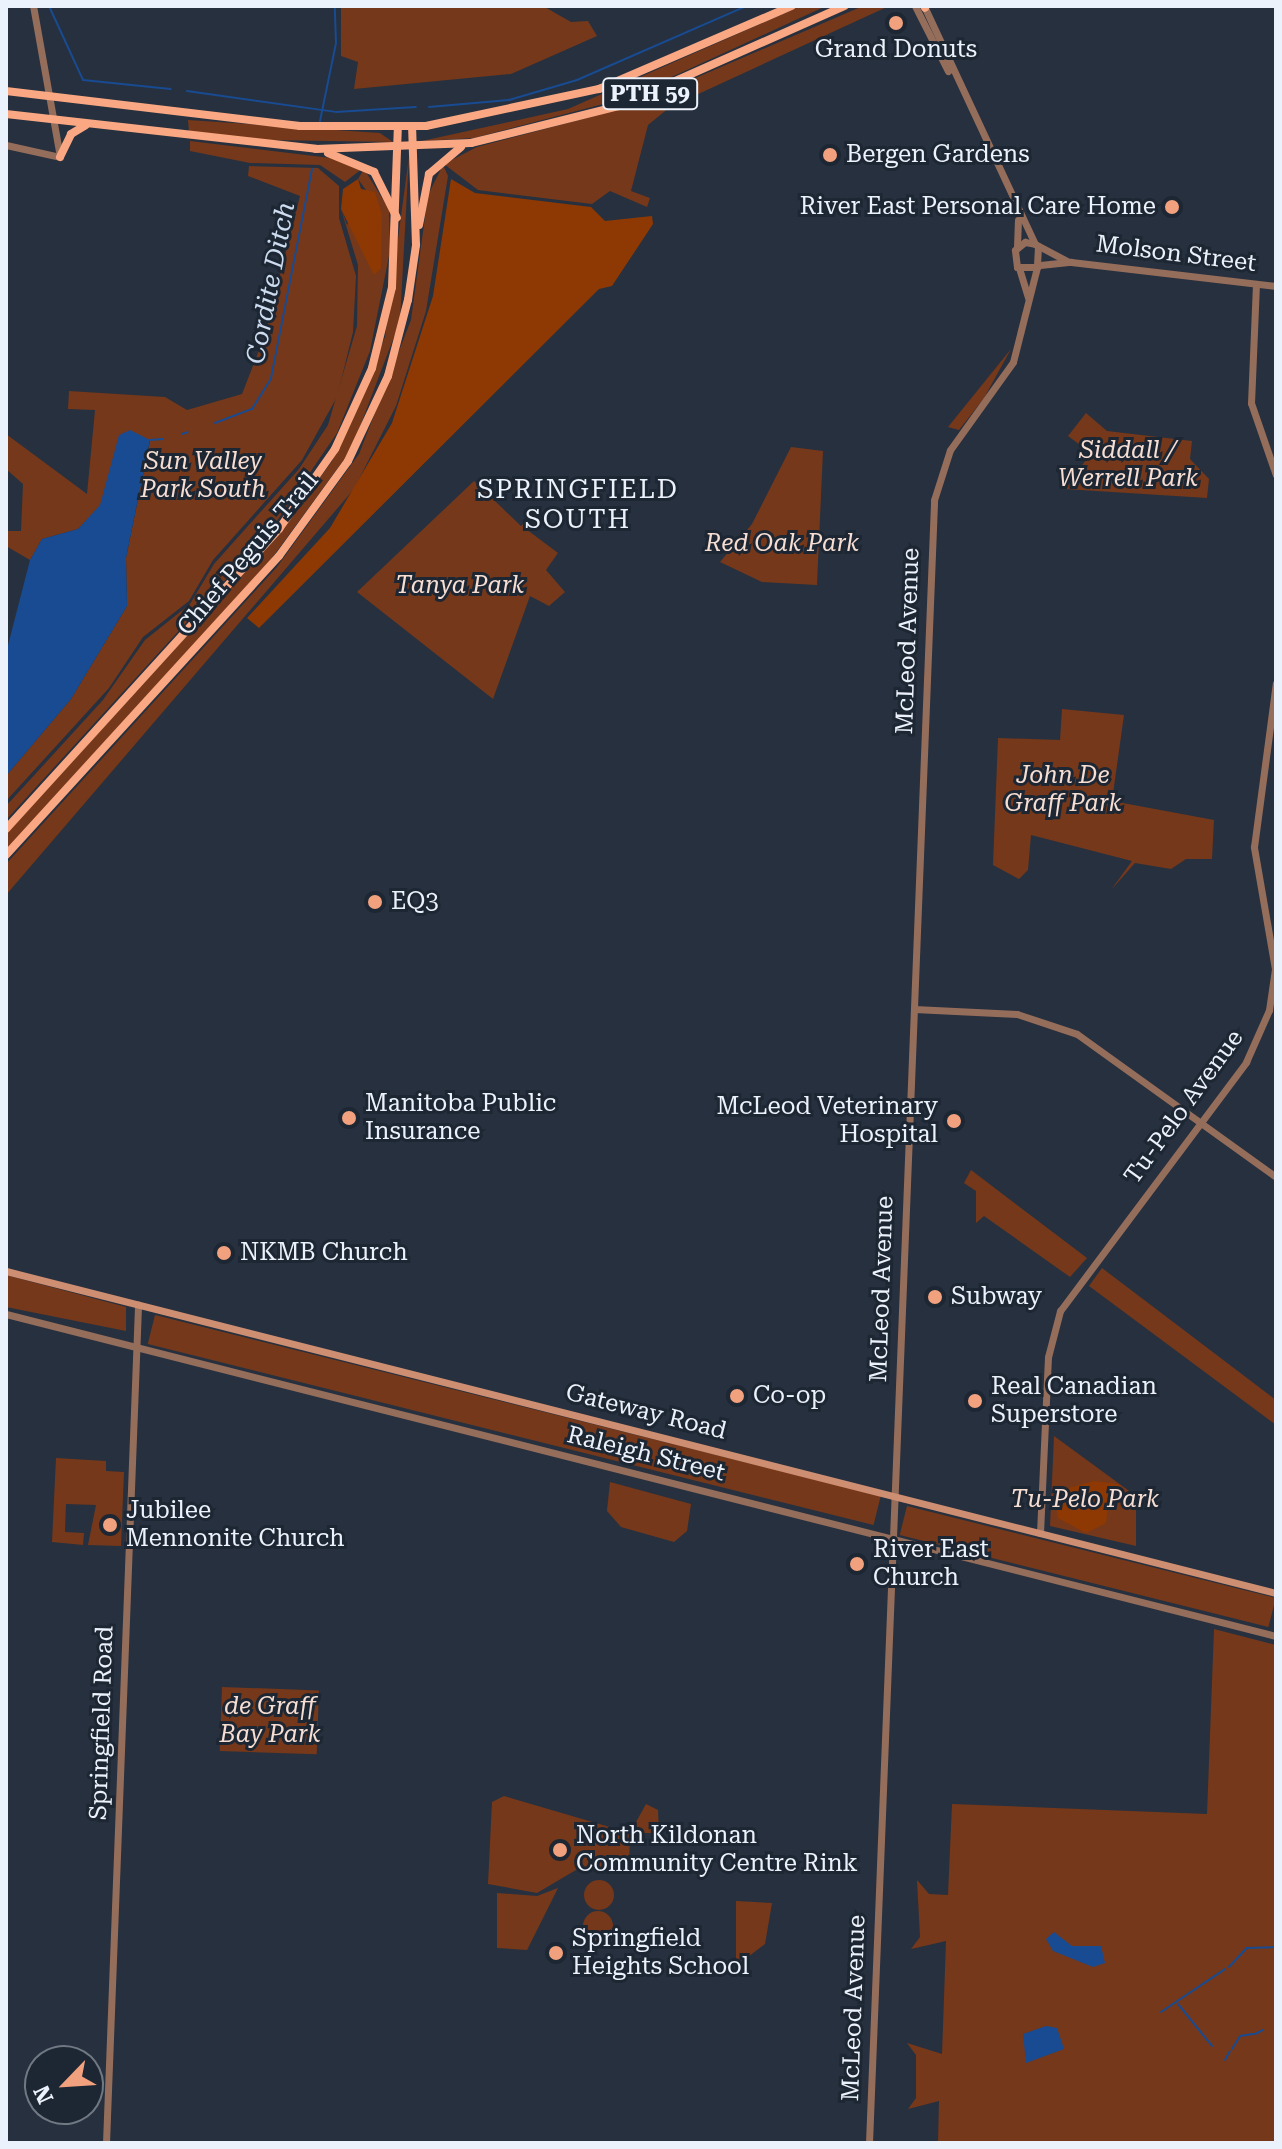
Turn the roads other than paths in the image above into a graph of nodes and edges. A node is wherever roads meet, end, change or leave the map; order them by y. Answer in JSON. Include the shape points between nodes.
{"nodes":[{"id":1,"x":33,"y":6,"type":"edge"},
{"id":2,"x":792,"y":6,"type":"edge"},
{"id":3,"x":845,"y":6,"type":"edge"},
{"id":4,"x":915,"y":6,"type":"edge"},
{"id":5,"x":924,"y":7,"type":"edge"},
{"id":6,"x":954,"y":79,"type":"junction"},
{"id":7,"x":6,"y":91,"type":"edge"},
{"id":8,"x":49,"y":96,"type":"junction"},
{"id":9,"x":6,"y":114,"type":"edge"},
{"id":10,"x":52,"y":120,"type":"junction"},
{"id":11,"x":89,"y":124,"type":"junction"},
{"id":12,"x":398,"y":127,"type":"junction"},
{"id":13,"x":412,"y":127,"type":"junction"},
{"id":14,"x":471,"y":143,"type":"junction"},
{"id":15,"x":6,"y":145,"type":"edge"},
{"id":16,"x":413,"y":148,"type":"junction"},
{"id":17,"x":316,"y":149,"type":"junction"},
{"id":18,"x":399,"y":149,"type":"junction"},
{"id":19,"x":60,"y":157,"type":"junction"},
{"id":20,"x":1017,"y":214,"type":"junction"},
{"id":21,"x":399,"y":225,"type":"junction"},
{"id":22,"x":416,"y":245,"type":"junction"},
{"id":23,"x":1036,"y":245,"type":"junction"},
{"id":24,"x":1017,"y":247,"type":"junction"},
{"id":25,"x":1071,"y":262,"type":"junction"},
{"id":26,"x":1038,"y":266,"type":"junction"},
{"id":27,"x":1019,"y":268,"type":"junction"},
{"id":28,"x":1256,"y":284,"type":"junction"},
{"id":29,"x":1276,"y":286,"type":"edge"},
{"id":30,"x":1029,"y":300,"type":"junction"},
{"id":31,"x":1276,"y":475,"type":"edge"},
{"id":32,"x":1276,"y":683,"type":"edge"},
{"id":33,"x":6,"y":829,"type":"edge"},
{"id":34,"x":6,"y":855,"type":"edge"},
{"id":35,"x":914,"y":1009,"type":"junction"},
{"id":36,"x":1202,"y":1119,"type":"junction"},
{"id":37,"x":1276,"y":1177,"type":"edge"},
{"id":38,"x":6,"y":1271,"type":"edge"},
{"id":39,"x":138,"y":1305,"type":"junction"},
{"id":40,"x":6,"y":1314,"type":"edge"},
{"id":41,"x":137,"y":1347,"type":"junction"},
{"id":42,"x":894,"y":1497,"type":"junction"},
{"id":43,"x":1040,"y":1533,"type":"junction"},
{"id":44,"x":893,"y":1539,"type":"junction"},
{"id":45,"x":1276,"y":1593,"type":"edge"},
{"id":46,"x":1276,"y":1636,"type":"edge"},
{"id":47,"x":106,"y":2143,"type":"edge"},
{"id":48,"x":869,"y":2143,"type":"edge"}],
"edges":[{"from":1,"to":8,"type":"street"},
{"from":2,"to":13,"type":"main road","number":"PTH 59","via":[[574,97]]},
{"from":3,"to":14,"type":"main road","number":"PTH 59","via":[[619,106]]},
{"from":4,"to":6,"type":"street"},
{"from":5,"to":6,"type":"street"},
{"from":6,"to":20,"type":"street"},
{"from":7,"to":8,"type":"main road","number":"PTH 59"},
{"from":8,"to":10,"type":"street"},
{"from":8,"to":12,"type":"main road","number":"PTH 59","via":[[300,126]]},
{"from":9,"to":10,"type":"main road","number":"PTH 59"},
{"from":10,"to":11,"type":"main road","number":"PTH 59"},
{"from":10,"to":19,"type":"street"},
{"from":11,"to":17,"type":"main road","number":"PTH 59"},
{"from":11,"to":19,"type":"main road","via":[[71,134]]},
{"from":12,"to":13,"type":"main road","number":"PTH 59"},
{"from":12,"to":18,"type":"main road","name":"Chief Peguis Trail"},
{"from":13,"to":16,"type":"main road","name":"Chief Peguis Trail"},
{"from":14,"to":16,"type":"main road","number":"PTH 59"},
{"from":14,"to":22,"type":"main road","via":[[429,174]]},
{"from":15,"to":19,"type":"street"},
{"from":16,"to":18,"type":"main road","number":"PTH 59"},
{"from":16,"to":22,"type":"main road","name":"Chief Peguis Trail"},
{"from":17,"to":18,"type":"main road","number":"PTH 59"},
{"from":17,"to":21,"type":"main road","via":[[374,172]]},
{"from":18,"to":21,"type":"main road","name":"Chief Peguis Trail"},
{"from":20,"to":23,"type":"street"},
{"from":20,"to":24,"type":"street"},
{"from":21,"to":33,"type":"main road","name":"Chief Peguis Trail","via":[[377,351],[319,476],[271,538]]},
{"from":22,"to":34,"type":"main road","name":"Chief Peguis Trail","via":[[391,365],[336,482],[279,556]]},
{"from":23,"to":24,"type":"street"},
{"from":23,"to":25,"type":"street","name":"Molson Street"},
{"from":23,"to":26,"type":"street","name":"McLeod Avenue"},
{"from":24,"to":27,"type":"street"},
{"from":25,"to":26,"type":"street","name":"Molson Street"},
{"from":25,"to":28,"type":"street","name":"Molson Street"},
{"from":26,"to":27,"type":"street","name":"Molson Street"},
{"from":26,"to":30,"type":"street","name":"McLeod Avenue"},
{"from":27,"to":30,"type":"street"},
{"from":28,"to":29,"type":"street","name":"Molson Street"},
{"from":28,"to":31,"type":"street","via":[[1251,403]]},
{"from":30,"to":35,"type":"street","name":"McLeod Avenue","via":[[1013,362],[956,441],[934,500]]},
{"from":32,"to":36,"type":"street","name":"Tu-Pelo Avenue","via":[[1254,847],[1274,988],[1253,1050]]},
{"from":35,"to":36,"type":"street","via":[[1017,1014],[1077,1034]]},
{"from":35,"to":42,"type":"street","name":"McLeod Avenue"},
{"from":36,"to":37,"type":"street"},
{"from":36,"to":43,"type":"street","name":"Tu-Pelo Avenue","via":[[1055,1323]]},
{"from":38,"to":39,"type":"main road","name":"Gateway Road"},
{"from":39,"to":41,"type":"street","name":"Springfield Road"},
{"from":39,"to":42,"type":"main road","name":"Gateway Road"},
{"from":40,"to":41,"type":"street","name":"Raleigh Street"},
{"from":41,"to":44,"type":"street","name":"Raleigh Street"},
{"from":41,"to":47,"type":"street","name":"Springfield Road"},
{"from":42,"to":43,"type":"main road","name":"Gateway Road"},
{"from":42,"to":44,"type":"street","name":"McLeod Avenue"},
{"from":43,"to":45,"type":"main road","name":"Gateway Road"},
{"from":44,"to":46,"type":"street","name":"Raleigh Street"},
{"from":44,"to":48,"type":"street","name":"McLeod Avenue"}]}
